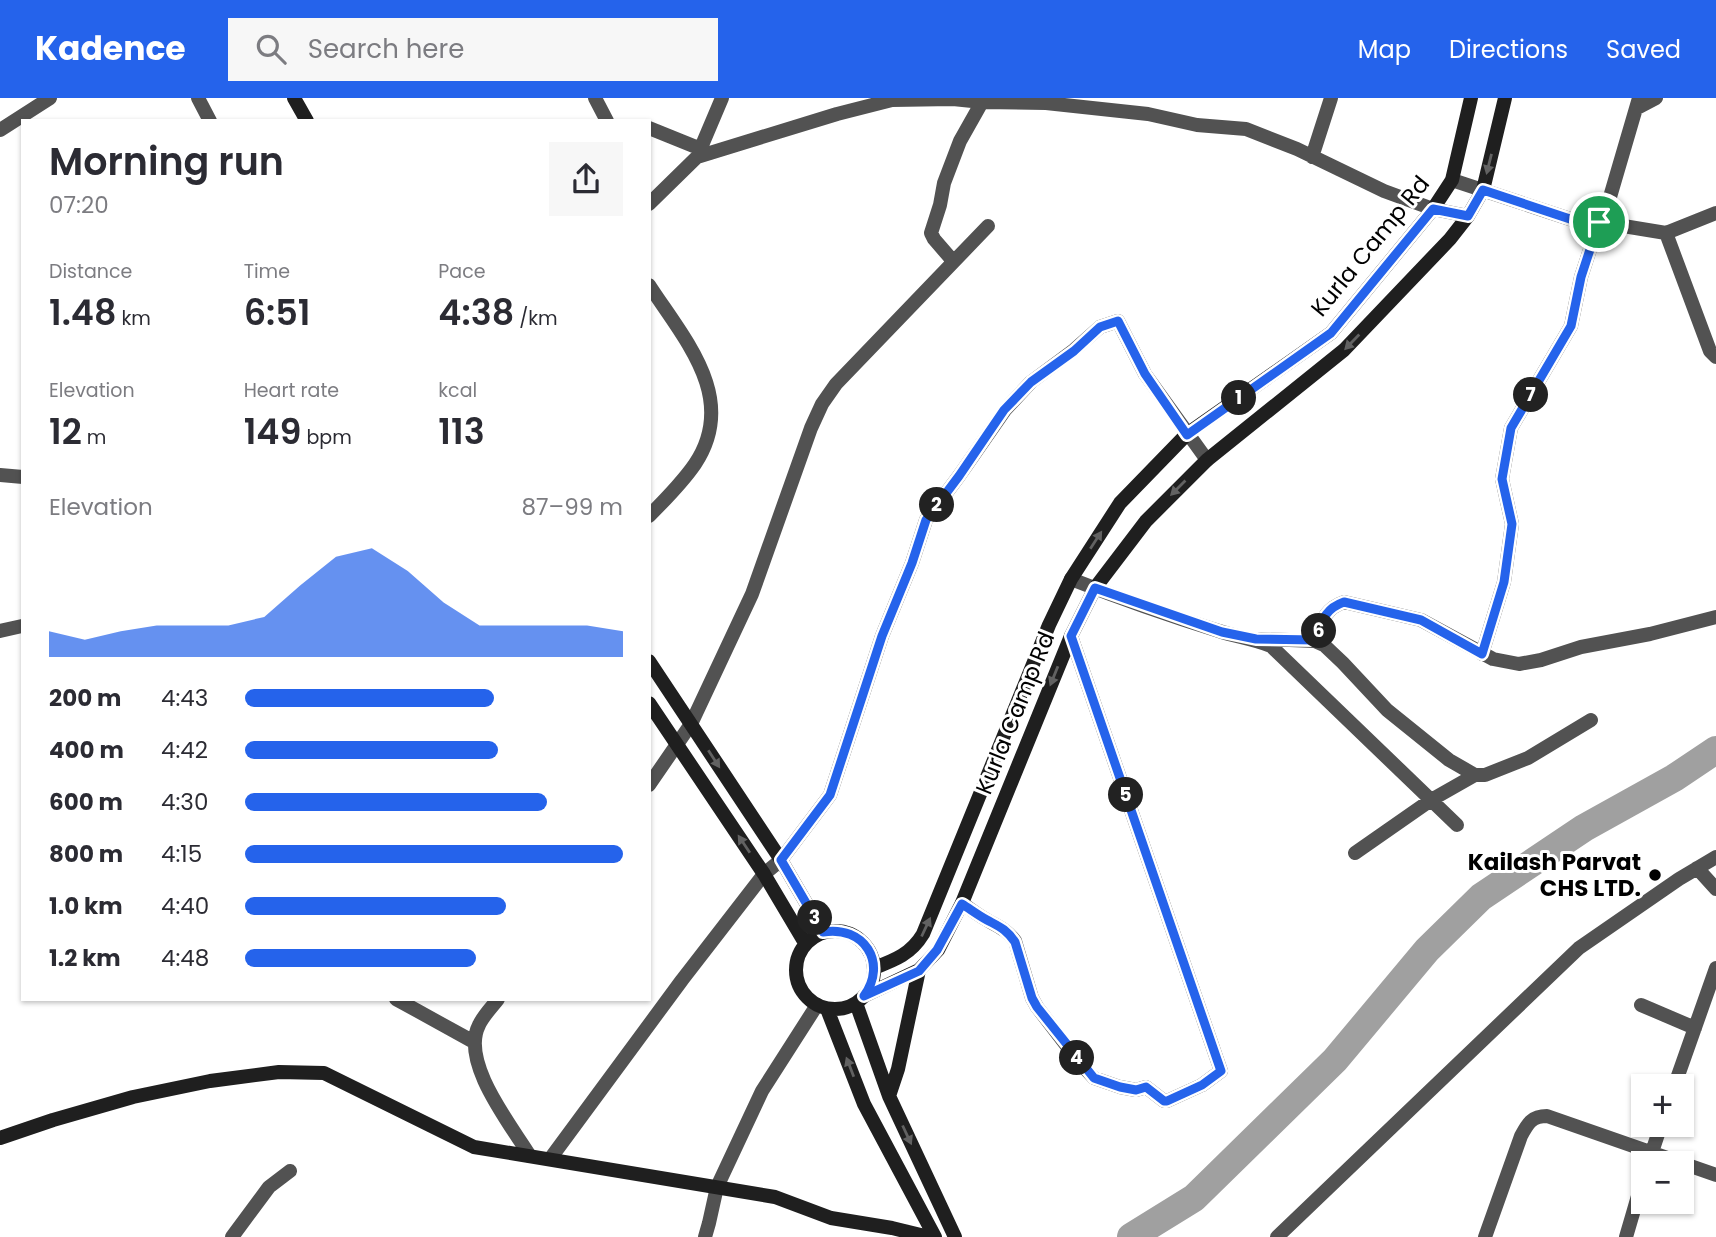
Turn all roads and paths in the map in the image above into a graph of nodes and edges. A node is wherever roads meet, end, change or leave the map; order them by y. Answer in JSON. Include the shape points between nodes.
{"nodes":[{"id":1,"x":50,"y":98,"type":"edge"},
{"id":2,"x":198,"y":98,"type":"edge"},
{"id":3,"x":294,"y":98,"type":"edge"},
{"id":4,"x":595,"y":98,"type":"edge"},
{"id":5,"x":722,"y":98,"type":"edge"},
{"id":6,"x":1331,"y":98,"type":"edge"},
{"id":7,"x":1471,"y":98,"type":"edge"},
{"id":8,"x":1505,"y":98,"type":"edge"},
{"id":9,"x":1656,"y":98,"type":"edge"},
{"id":10,"x":931,"y":99,"type":"edge"},
{"id":11,"x":982,"y":102,"type":"junction"},
{"id":12,"x":1638,"y":103,"type":"edge"},
{"id":13,"x":209,"y":119,"type":"edge"},
{"id":14,"x":306,"y":119,"type":"edge"},
{"id":15,"x":606,"y":119,"type":"edge"},
{"id":16,"x":651,"y":129,"type":"edge"},
{"id":17,"x":0,"y":130,"type":"edge"},
{"id":18,"x":699,"y":153,"type":"junction"},
{"id":19,"x":1312,"y":157,"type":"junction"},
{"id":20,"x":1452,"y":180,"type":"junction"},
{"id":21,"x":1483,"y":190,"type":"junction"},
{"id":22,"x":651,"y":202,"type":"edge"},
{"id":23,"x":1433,"y":209,"type":"junction"},
{"id":24,"x":1716,"y":214,"type":"edge"},
{"id":25,"x":1468,"y":216,"type":"junction"},
{"id":26,"x":1599,"y":222,"type":"junction"},
{"id":27,"x":988,"y":226,"type":"dead end"},
{"id":28,"x":1666,"y":233,"type":"junction"},
{"id":29,"x":953,"y":261,"type":"junction"},
{"id":30,"x":651,"y":288,"type":"edge"},
{"id":31,"x":1716,"y":357,"type":"edge"},
{"id":32,"x":1187,"y":435,"type":"junction"},
{"id":33,"x":1206,"y":460,"type":"junction"},
{"id":34,"x":0,"y":475,"type":"edge"},
{"id":35,"x":21,"y":477,"type":"edge"},
{"id":36,"x":651,"y":514,"type":"edge"},
{"id":37,"x":1071,"y":579,"type":"junction"},
{"id":38,"x":1095,"y":588,"type":"junction"},
{"id":39,"x":1716,"y":617,"type":"edge"},
{"id":40,"x":21,"y":626,"type":"edge"},
{"id":41,"x":0,"y":631,"type":"edge"},
{"id":42,"x":1071,"y":636,"type":"junction"},
{"id":43,"x":1256,"y":639,"type":"junction"},
{"id":44,"x":1315,"y":640,"type":"junction"},
{"id":45,"x":1482,"y":654,"type":"junction"},
{"id":46,"x":651,"y":664,"type":"edge"},
{"id":47,"x":651,"y":706,"type":"edge"},
{"id":48,"x":1591,"y":720,"type":"dead end"},
{"id":49,"x":691,"y":724,"type":"junction"},
{"id":50,"x":677,"y":744,"type":"junction"},
{"id":51,"x":1475,"y":775,"type":"junction"},
{"id":52,"x":651,"y":782,"type":"edge"},
{"id":53,"x":1431,"y":800,"type":"junction"},
{"id":54,"x":1457,"y":825,"type":"dead end"},
{"id":55,"x":1356,"y":853,"type":"dead end"},
{"id":56,"x":1716,"y":857,"type":"edge"},
{"id":57,"x":781,"y":860,"type":"junction"},
{"id":58,"x":1697,"y":869,"type":"junction"},
{"id":59,"x":764,"y":874,"type":"junction"},
{"id":60,"x":1716,"y":889,"type":"edge"},
{"id":61,"x":962,"y":904,"type":"junction"},
{"id":62,"x":823,"y":932,"type":"junction"},
{"id":63,"x":805,"y":943,"type":"junction"},
{"id":64,"x":874,"y":968,"type":"junction"},
{"id":65,"x":1716,"y":968,"type":"edge"},
{"id":66,"x":919,"y":971,"type":"junction"},
{"id":67,"x":860,"y":1000,"type":"junction"},
{"id":68,"x":400,"y":1001,"type":"edge"},
{"id":69,"x":497,"y":1001,"type":"edge"},
{"id":70,"x":1641,"y":1005,"type":"dead end"},
{"id":71,"x":822,"y":1007,"type":"junction"},
{"id":72,"x":1695,"y":1028,"type":"junction"},
{"id":73,"x":474,"y":1042,"type":"junction"},
{"id":74,"x":1679,"y":1074,"type":"edge"},
{"id":75,"x":889,"y":1096,"type":"junction"},
{"id":76,"x":0,"y":1138,"type":"edge"},
{"id":77,"x":1632,"y":1151,"type":"edge"},
{"id":78,"x":530,"y":1156,"type":"junction"},
{"id":79,"x":550,"y":1159,"type":"junction"},
{"id":80,"x":1694,"y":1169,"type":"edge"},
{"id":81,"x":290,"y":1171,"type":"dead end"},
{"id":82,"x":1716,"y":1175,"type":"edge"},
{"id":83,"x":717,"y":1187,"type":"junction"},
{"id":84,"x":1633,"y":1214,"type":"edge"},
{"id":85,"x":945,"y":1236,"type":"edge"},
{"id":86,"x":232,"y":1237,"type":"edge"},
{"id":87,"x":705,"y":1237,"type":"edge"},
{"id":88,"x":929,"y":1237,"type":"edge"},
{"id":89,"x":1277,"y":1237,"type":"edge"},
{"id":90,"x":1485,"y":1237,"type":"edge"},
{"id":91,"x":1626,"y":1237,"type":"edge"}],
"edges":[{"from":1,"to":17,"type":"street"},
{"from":2,"to":13,"type":"street"},
{"from":3,"to":14,"type":"main road"},
{"from":4,"to":15,"type":"street"},
{"from":5,"to":18,"type":"street"},
{"from":6,"to":19,"type":"street"},
{"from":7,"to":20,"type":"main road","name":"Kurla Camp Rd"},
{"from":8,"to":21,"type":"main road","name":"Kurla Camp Rd","one_way":true},
{"from":9,"to":12,"type":"street"},
{"from":10,"to":11,"type":"street"},
{"from":10,"to":18,"type":"street","via":[[892,100]]},
{"from":11,"to":19,"type":"street","via":[[1126,111],[1245,129]]},
{"from":11,"to":29,"type":"street","via":[[960,141],[931,233]]},
{"from":12,"to":26,"type":"street"},
{"from":16,"to":18,"type":"street"},
{"from":18,"to":22,"type":"street"},
{"from":19,"to":23,"type":"street"},
{"from":20,"to":21,"type":"street"},
{"from":20,"to":23,"type":"main road","name":"Kurla Camp Rd"},
{"from":21,"to":25,"type":"main road","name":"Kurla Camp Rd"},
{"from":21,"to":26,"type":"street","via":[[1573,220]]},
{"from":23,"to":25,"type":"street"},
{"from":23,"to":32,"type":"main road","name":"Kurla Camp Rd","via":[[1331,333]]},
{"from":24,"to":28,"type":"street"},
{"from":25,"to":33,"type":"main road","name":"Kurla Camp Rd","one_way":true,"via":[[1344,350]]},
{"from":26,"to":28,"type":"street"},
{"from":26,"to":45,"type":"street","via":[[1571,326],[1511,428],[1502,479],[1512,524],[1504,582]]},
{"from":27,"to":29,"type":"street"},
{"from":28,"to":31,"type":"street"},
{"from":29,"to":49,"type":"street","via":[[822,404],[752,594]]},
{"from":30,"to":36,"type":"street","via":[[701,365],[712,415],[696,463]]},
{"from":32,"to":33,"type":"street"},
{"from":37,"to":32,"type":"main road","name":"Kurla Camp Rd","one_way":true,"via":[[1119,503]]},
{"from":32,"to":57,"type":"street","via":[[1145,374],[1118,321],[1100,327],[1031,382],[1004,410],[926,520],[830,795]]},
{"from":33,"to":38,"type":"main road","name":"Kurla Camp Rd","one_way":true,"via":[[1146,521]]},
{"from":34,"to":35,"type":"street"},
{"from":37,"to":38,"type":"street"},
{"from":64,"to":37,"type":"main road","name":"Kurla Camp Rd","one_way":true,"via":[[902,957],[923,934]]},
{"from":38,"to":42,"type":"main road","name":"Kurla Camp Rd"},
{"from":38,"to":43,"type":"street","via":[[1222,632]]},
{"from":39,"to":45,"type":"street","via":[[1519,664]]},
{"from":40,"to":41,"type":"street"},
{"from":42,"to":61,"type":"main road","name":"Kurla Camp Rd","one_way":true},
{"from":42,"to":61,"type":"street","via":[[1221,1071],[1167,1101],[1146,1087],[1136,1090],[1094,1078],[1037,1007],[1010,935]]},
{"from":43,"to":44,"type":"street"},
{"from":43,"to":53,"type":"street","via":[[1282,655]]},
{"from":44,"to":45,"type":"street","via":[[1328,610],[1344,602],[1421,620]]},
{"from":44,"to":51,"type":"street","via":[[1387,710]]},
{"from":46,"to":49,"type":"main road"},
{"from":47,"to":50,"type":"main road"},
{"from":48,"to":51,"type":"street","via":[[1528,758]]},
{"from":49,"to":50,"type":"street"},
{"from":49,"to":57,"type":"main road","one_way":true},
{"from":50,"to":52,"type":"street"},
{"from":59,"to":50,"type":"main road","one_way":true},
{"from":51,"to":53,"type":"street"},
{"from":53,"to":54,"type":"street"},
{"from":53,"to":55,"type":"street"},
{"from":56,"to":58,"type":"street"},
{"from":57,"to":59,"type":"street"},
{"from":57,"to":62,"type":"main road"},
{"from":58,"to":60,"type":"street"},
{"from":58,"to":89,"type":"street","via":[[1579,948]]},
{"from":59,"to":63,"type":"main road"},
{"from":59,"to":79,"type":"street"},
{"from":61,"to":66,"type":"main road","name":"Kurla Camp Rd","via":[[937,950]]},
{"from":62,"to":63,"type":"main road"},
{"from":62,"to":64,"type":"main road","via":[[853,934],[868,949]]},
{"from":63,"to":71,"type":"main road","via":[[797,959],[796,977],[803,994]]},
{"from":64,"to":67,"type":"main road","via":[[870,988]]},
{"from":65,"to":72,"type":"street"},
{"from":66,"to":67,"type":"main road","name":"Kurla Camp Rd"},
{"from":66,"to":75,"type":"main road"},
{"from":67,"to":71,"type":"main road","name":"Kurla Camp Rd","via":[[837,1009]]},
{"from":67,"to":75,"type":"main road"},
{"from":68,"to":73,"type":"street"},
{"from":69,"to":73,"type":"street","via":[[479,1025]]},
{"from":70,"to":72,"type":"street"},
{"from":71,"to":83,"type":"street","via":[[762,1091]]},
{"from":85,"to":71,"type":"main road","one_way":true,"via":[[864,1104]]},
{"from":72,"to":74,"type":"street"},
{"from":73,"to":78,"type":"street","via":[[481,1074]]},
{"from":75,"to":85,"type":"main road","one_way":true},
{"from":76,"to":78,"type":"main road","via":[[133,1097],[210,1081],[278,1072],[324,1073],[474,1147]]},
{"from":77,"to":90,"type":"street","via":[[1547,1116],[1534,1117],[1521,1136]]},
{"from":78,"to":79,"type":"main road"},
{"from":79,"to":83,"type":"main road"},
{"from":80,"to":82,"type":"street"},
{"from":81,"to":86,"type":"street","via":[[269,1187]]},
{"from":83,"to":87,"type":"street"},
{"from":83,"to":88,"type":"main road","via":[[775,1197],[831,1218]]},
{"from":84,"to":91,"type":"street"}]}
